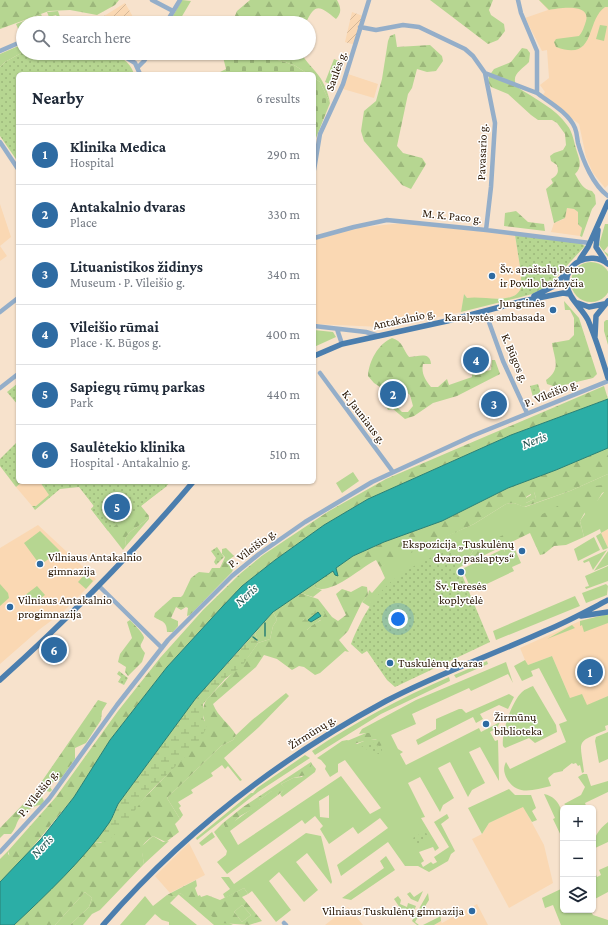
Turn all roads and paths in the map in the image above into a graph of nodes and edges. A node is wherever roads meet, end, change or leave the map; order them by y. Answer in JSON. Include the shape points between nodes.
{"nodes":[{"id":1,"x":152,"y":0,"type":"edge"},
{"id":2,"x":180,"y":0,"type":"edge"},
{"id":3,"x":369,"y":0,"type":"edge"},
{"id":4,"x":518,"y":0,"type":"edge"},
{"id":5,"x":173,"y":10,"type":"junction"},
{"id":6,"x":170,"y":16,"type":"edge"},
{"id":7,"x":360,"y":27,"type":"junction"},
{"id":8,"x":16,"y":44,"type":"edge"},
{"id":9,"x":0,"y":51,"type":"edge"},
{"id":10,"x":130,"y":60,"type":"edge"},
{"id":11,"x":145,"y":60,"type":"edge"},
{"id":12,"x":138,"y":67,"type":"junction"},
{"id":13,"x":139,"y":72,"type":"edge"},
{"id":14,"x":485,"y":73,"type":"junction"},
{"id":15,"x":537,"y":93,"type":"junction"},
{"id":16,"x":0,"y":142,"type":"edge"},
{"id":17,"x":316,"y":158,"type":"edge"},
{"id":18,"x":16,"y":166,"type":"edge"},
{"id":19,"x":608,"y":196,"type":"edge"},
{"id":20,"x":608,"y":202,"type":"edge"},
{"id":21,"x":599,"y":222,"type":"junction"},
{"id":22,"x":486,"y":230,"type":"junction"},
{"id":23,"x":316,"y":237,"type":"edge"},
{"id":24,"x":590,"y":243,"type":"junction"},
{"id":25,"x":579,"y":261,"type":"junction"},
{"id":26,"x":607,"y":262,"type":"edge"},
{"id":27,"x":570,"y":270,"type":"junction"},
{"id":28,"x":569,"y":294,"type":"junction"},
{"id":29,"x":16,"y":300,"type":"edge"},
{"id":30,"x":523,"y":301,"type":"junction"},
{"id":31,"x":576,"y":302,"type":"junction"},
{"id":32,"x":606,"y":302,"type":"edge"},
{"id":33,"x":485,"y":311,"type":"junction"},
{"id":34,"x":0,"y":312,"type":"edge"},
{"id":35,"x":316,"y":326,"type":"edge"},
{"id":36,"x":337,"y":329,"type":"junction"},
{"id":37,"x":379,"y":336,"type":"junction"},
{"id":38,"x":595,"y":338,"type":"junction"},
{"id":39,"x":342,"y":344,"type":"junction"},
{"id":40,"x":316,"y":355,"type":"edge"},
{"id":41,"x":320,"y":373,"type":"dead end"},
{"id":42,"x":16,"y":376,"type":"edge"},
{"id":43,"x":608,"y":379,"type":"edge"},
{"id":44,"x":0,"y":388,"type":"edge"},
{"id":45,"x":527,"y":413,"type":"junction"},
{"id":46,"x":393,"y":472,"type":"junction"},
{"id":47,"x":191,"y":484,"type":"edge"},
{"id":48,"x":99,"y":586,"type":"junction"},
{"id":49,"x":608,"y":600,"type":"edge"},
{"id":50,"x":608,"y":612,"type":"edge"},
{"id":51,"x":574,"y":618,"type":"junction"},
{"id":52,"x":162,"y":648,"type":"junction"},
{"id":53,"x":0,"y":680,"type":"edge"},
{"id":54,"x":0,"y":852,"type":"edge"},
{"id":55,"x":103,"y":925,"type":"edge"}],
"edges":[{"from":1,"to":5,"type":"street"},
{"from":2,"to":5,"type":"street"},
{"from":3,"to":7,"type":"street","name":"Saulės g."},
{"from":4,"to":15,"type":"street","via":[[537,51]]},
{"from":5,"to":6,"type":"street"},
{"from":7,"to":14,"type":"street","name":"Pavasario g.","via":[[376,30],[403,26],[419,27],[465,49]]},
{"from":7,"to":17,"type":"street","name":"Saulės g.","via":[[343,84],[320,134]]},
{"from":8,"to":9,"type":"street"},
{"from":10,"to":12,"type":"street"},
{"from":11,"to":12,"type":"street"},
{"from":12,"to":13,"type":"street"},
{"from":14,"to":15,"type":"street"},
{"from":14,"to":22,"type":"street","name":"Pavasario g.","via":[[495,122]]},
{"from":15,"to":19,"type":"street","via":[[570,120],[587,166]]},
{"from":16,"to":18,"type":"street"},
{"from":20,"to":21,"type":"main road","name":"Antakalnio g."},
{"from":21,"to":24,"type":"main road","name":"Antakalnio g."},
{"from":21,"to":26,"type":"main road","via":[[596,247]]},
{"from":22,"to":23,"type":"street","name":"M. K. Paco g.","via":[[387,220]]},
{"from":22,"to":24,"type":"street","name":"M. K. Paco g."},
{"from":24,"to":25,"type":"main road","name":"Antakalnio g."},
{"from":25,"to":26,"type":"main road","via":[[593,257]]},
{"from":25,"to":27,"type":"main road","name":"Antakalnio g."},
{"from":27,"to":28,"type":"main road","via":[[566,282]]},
{"from":27,"to":30,"type":"main road","name":"Antakalnio g.","via":[[549,289]]},
{"from":28,"to":30,"type":"main road","name":"Antakalnio g.","via":[[562,293]]},
{"from":28,"to":31,"type":"main road"},
{"from":29,"to":34,"type":"street"},
{"from":30,"to":33,"type":"main road","name":"Antakalnio g."},
{"from":31,"to":32,"type":"main road","via":[[589,307]]},
{"from":31,"to":38,"type":"main road"},
{"from":32,"to":38,"type":"main road","via":[[596,318]]},
{"from":33,"to":37,"type":"main road","name":"Antakalnio g."},
{"from":33,"to":45,"type":"street","name":"K. Būgos g.","via":[[503,361]]},
{"from":35,"to":36,"type":"street"},
{"from":36,"to":37,"type":"street"},
{"from":36,"to":39,"type":"street"},
{"from":37,"to":39,"type":"main road","name":"Antakalnio g."},
{"from":38,"to":43,"type":"main road"},
{"from":39,"to":40,"type":"main road","name":"Antakalnio g."},
{"from":41,"to":46,"type":"street","name":"K. Jauniaus g."},
{"from":42,"to":44,"type":"street"},
{"from":43,"to":45,"type":"street","name":"P. Vileišio g."},
{"from":45,"to":46,"type":"street","name":"P. Vileišio g."},
{"from":46,"to":52,"type":"street","name":"P. Vileišio g.","via":[[305,522],[259,554],[232,576]]},
{"from":47,"to":48,"type":"main road"},
{"from":48,"to":52,"type":"street"},
{"from":48,"to":53,"type":"main road"},
{"from":49,"to":51,"type":"main road","name":"Žirmūnų g."},
{"from":50,"to":51,"type":"main road","name":"Žirmūnų g."},
{"from":51,"to":55,"type":"main road","name":"Žirmūnų g.","via":[[398,695],[306,748],[261,779],[191,836],[138,886]]},
{"from":52,"to":54,"type":"street","name":"P. Vileišio g.","via":[[116,704],[53,793]]}]}
